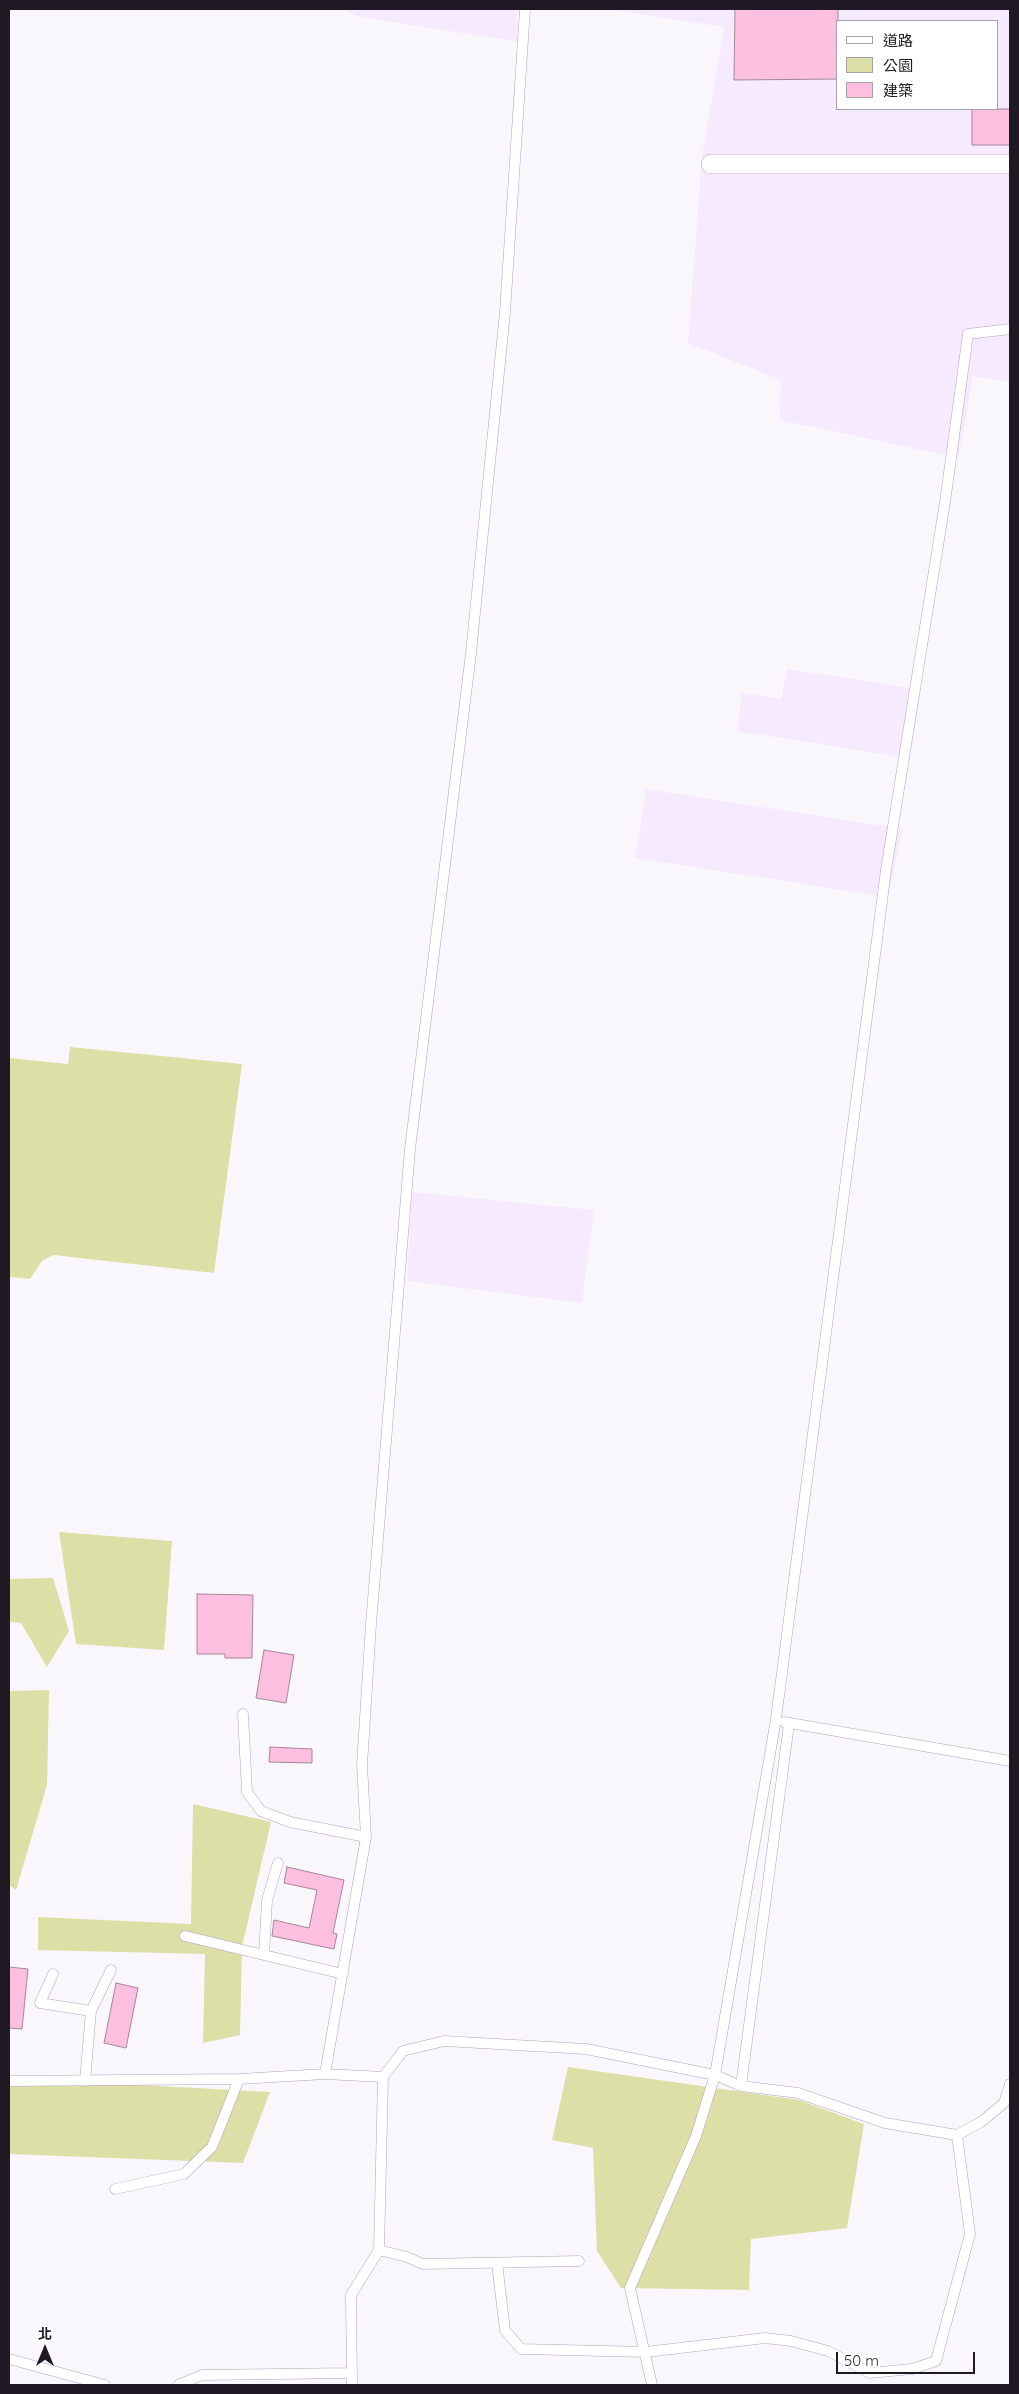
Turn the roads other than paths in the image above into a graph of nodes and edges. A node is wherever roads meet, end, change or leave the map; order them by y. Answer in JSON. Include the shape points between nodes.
{"nodes":[{"id":1,"x":525,"y":9,"type":"edge"},
{"id":2,"x":711,"y":164,"type":"dead end"},
{"id":3,"x":1010,"y":164,"type":"edge"},
{"id":4,"x":1010,"y":328,"type":"edge"},
{"id":5,"x":243,"y":1714,"type":"dead end"},
{"id":6,"x":776,"y":1719,"type":"junction"},
{"id":7,"x":789,"y":1724,"type":"junction"},
{"id":8,"x":1010,"y":1761,"type":"edge"},
{"id":9,"x":366,"y":1837,"type":"junction"},
{"id":10,"x":278,"y":1862,"type":"dead end"},
{"id":11,"x":185,"y":1936,"type":"dead end"},
{"id":12,"x":264,"y":1955,"type":"junction"},
{"id":13,"x":111,"y":1970,"type":"dead end"},
{"id":14,"x":53,"y":1974,"type":"dead end"},
{"id":15,"x":343,"y":1974,"type":"junction"},
{"id":16,"x":90,"y":2011,"type":"junction"},
{"id":17,"x":326,"y":2074,"type":"junction"},
{"id":18,"x":715,"y":2075,"type":"junction"},
{"id":19,"x":383,"y":2077,"type":"junction"},
{"id":20,"x":239,"y":2080,"type":"junction"},
{"id":21,"x":9,"y":2081,"type":"edge"},
{"id":22,"x":85,"y":2081,"type":"junction"},
{"id":23,"x":1010,"y":2084,"type":"edge"},
{"id":24,"x":741,"y":2086,"type":"junction"},
{"id":25,"x":1007,"y":2103,"type":"edge"},
{"id":26,"x":957,"y":2135,"type":"junction"},
{"id":27,"x":115,"y":2189,"type":"dead end"},
{"id":28,"x":379,"y":2250,"type":"junction"},
{"id":29,"x":578,"y":2261,"type":"dead end"},
{"id":30,"x":496,"y":2262,"type":"junction"},
{"id":31,"x":646,"y":2352,"type":"junction"},
{"id":32,"x":9,"y":2359,"type":"edge"},
{"id":33,"x":352,"y":2372,"type":"junction"},
{"id":34,"x":105,"y":2385,"type":"edge"},
{"id":35,"x":178,"y":2385,"type":"edge"},
{"id":36,"x":352,"y":2385,"type":"edge"},
{"id":37,"x":652,"y":2385,"type":"edge"}],
"edges":[{"from":1,"to":9,"type":"lane","via":[[504,322],[470,663],[409,1159],[362,1764]]},
{"from":2,"to":3,"type":"street"},
{"from":4,"to":6,"type":"lane","via":[[968,334],[945,502],[886,870]]},
{"from":5,"to":9,"type":"lane","via":[[248,1792],[261,1811],[290,1822]]},
{"from":6,"to":7,"type":"lane"},
{"from":6,"to":18,"type":"lane"},
{"from":7,"to":8,"type":"lane"},
{"from":7,"to":24,"type":"lane"},
{"from":9,"to":15,"type":"lane"},
{"from":10,"to":12,"type":"lane","via":[[267,1900]]},
{"from":11,"to":12,"type":"lane"},
{"from":12,"to":15,"type":"lane"},
{"from":13,"to":16,"type":"lane"},
{"from":14,"to":16,"type":"lane","via":[[40,2003]]},
{"from":15,"to":17,"type":"lane"},
{"from":16,"to":22,"type":"lane"},
{"from":17,"to":19,"type":"lane"},
{"from":17,"to":20,"type":"lane"},
{"from":18,"to":19,"type":"lane","via":[[586,2049],[444,2041],[403,2051]]},
{"from":18,"to":24,"type":"lane"},
{"from":18,"to":31,"type":"lane","via":[[696,2136],[630,2288]]},
{"from":19,"to":28,"type":"lane"},
{"from":20,"to":22,"type":"lane"},
{"from":20,"to":27,"type":"lane","via":[[212,2147],[184,2174]]},
{"from":21,"to":22,"type":"lane"},
{"from":23,"to":25,"type":"lane"},
{"from":24,"to":26,"type":"lane","via":[[798,2093],[885,2123]]},
{"from":25,"to":26,"type":"lane"},
{"from":26,"to":31,"type":"lane","via":[[970,2234],[936,2361],[912,2369],[870,2372],[828,2351],[765,2338]]},
{"from":28,"to":30,"type":"lane","via":[[423,2264]]},
{"from":28,"to":33,"type":"lane","via":[[351,2294]]},
{"from":29,"to":30,"type":"lane"},
{"from":30,"to":31,"type":"lane","via":[[505,2330],[521,2349]]},
{"from":31,"to":37,"type":"lane"},
{"from":32,"to":34,"type":"lane"},
{"from":33,"to":35,"type":"lane","via":[[202,2375]]},
{"from":33,"to":36,"type":"lane"}]}
